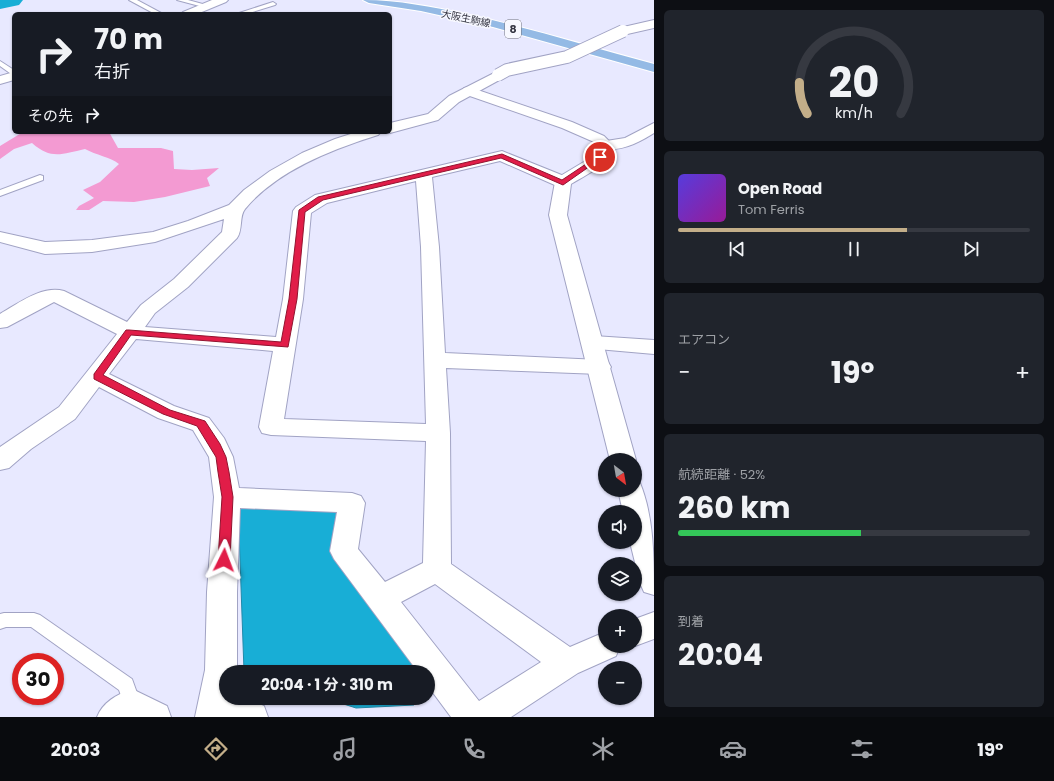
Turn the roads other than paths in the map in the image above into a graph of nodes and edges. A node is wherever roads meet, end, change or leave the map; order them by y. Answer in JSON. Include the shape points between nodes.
{"nodes":[{"id":1,"x":132,"y":0,"type":"edge"},
{"id":2,"x":180,"y":0,"type":"edge"},
{"id":3,"x":222,"y":0,"type":"edge"},
{"id":4,"x":369,"y":0,"type":"edge"},
{"id":5,"x":414,"y":0,"type":"edge"},
{"id":6,"x":273,"y":4,"type":"dead end"},
{"id":7,"x":199,"y":11,"type":"edge"},
{"id":8,"x":156,"y":12,"type":"edge"},
{"id":9,"x":246,"y":12,"type":"edge"},
{"id":10,"x":654,"y":24,"type":"edge"},
{"id":11,"x":639,"y":27,"type":"junction"},
{"id":12,"x":654,"y":33,"type":"edge"},
{"id":13,"x":654,"y":59,"type":"edge"},
{"id":14,"x":0,"y":64,"type":"edge"},
{"id":15,"x":654,"y":68,"type":"edge"},
{"id":16,"x":12,"y":73,"type":"edge"},
{"id":17,"x":12,"y":76,"type":"edge"},
{"id":18,"x":0,"y":80,"type":"edge"},
{"id":19,"x":469,"y":91,"type":"junction"},
{"id":20,"x":392,"y":127,"type":"edge"},
{"id":21,"x":654,"y":127,"type":"edge"},
{"id":22,"x":366,"y":134,"type":"edge"},
{"id":23,"x":605,"y":146,"type":"junction"},
{"id":24,"x":424,"y":175,"type":"junction"},
{"id":25,"x":40,"y":178,"type":"dead end"},
{"id":26,"x":563,"y":182,"type":"junction"},
{"id":27,"x":0,"y":193,"type":"edge"},
{"id":28,"x":235,"y":209,"type":"junction"},
{"id":29,"x":0,"y":237,"type":"edge"},
{"id":30,"x":0,"y":322,"type":"edge"},
{"id":31,"x":129,"y":332,"type":"junction"},
{"id":32,"x":594,"y":343,"type":"junction"},
{"id":33,"x":285,"y":345,"type":"junction"},
{"id":34,"x":654,"y":347,"type":"edge"},
{"id":35,"x":434,"y":360,"type":"junction"},
{"id":36,"x":600,"y":367,"type":"junction"},
{"id":37,"x":97,"y":376,"type":"junction"},
{"id":38,"x":438,"y":433,"type":"junction"},
{"id":39,"x":621,"y":453,"type":"edge"},
{"id":40,"x":0,"y":461,"type":"edge"},
{"id":41,"x":227,"y":497,"type":"junction"},
{"id":42,"x":633,"y":497,"type":"edge"},
{"id":43,"x":437,"y":569,"type":"junction"},
{"id":44,"x":654,"y":582,"type":"edge"},
{"id":45,"x":380,"y":599,"type":"junction"},
{"id":46,"x":0,"y":622,"type":"edge"},
{"id":47,"x":654,"y":625,"type":"edge"},
{"id":48,"x":642,"y":630,"type":"edge"},
{"id":49,"x":598,"y":649,"type":"edge"},
{"id":50,"x":567,"y":663,"type":"junction"},
{"id":51,"x":133,"y":713,"type":"edge"},
{"id":52,"x":212,"y":717,"type":"edge"},
{"id":53,"x":252,"y":717,"type":"edge"},
{"id":54,"x":471,"y":717,"type":"edge"},
{"id":55,"x":482,"y":717,"type":"edge"}],
"edges":[{"from":1,"to":8,"type":"lane"},
{"from":2,"to":7,"type":"lane"},
{"from":3,"to":7,"type":"street"},
{"from":4,"to":15,"type":"main road","name":"大阪生駒線","number":"8","via":[[495,24]]},
{"from":5,"to":13,"type":"main road","name":"大阪生駒線","number":"8","via":[[508,19]]},
{"from":6,"to":9,"type":"lane"},
{"from":10,"to":11,"type":"street"},
{"from":11,"to":12,"type":"street"},
{"from":11,"to":19,"type":"street","bridge":true,"via":[[623,31],[567,58],[507,70]]},
{"from":14,"to":16,"type":"lane"},
{"from":17,"to":18,"type":"street"},
{"from":19,"to":20,"type":"street","via":[[454,99],[433,117]]},
{"from":19,"to":23,"type":"street","via":[[566,125],[599,139]]},
{"from":21,"to":23,"type":"street","via":[[629,142]]},
{"from":22,"to":28,"type":"street","via":[[340,142],[276,174]]},
{"from":23,"to":26,"type":"street","via":[[607,151]]},
{"from":24,"to":26,"type":"street","via":[[502,156]]},
{"from":24,"to":33,"type":"street","via":[[320,199],[302,211],[293,299]]},
{"from":24,"to":35,"type":"street","via":[[430,247]]},
{"from":25,"to":27,"type":"lane"},
{"from":26,"to":32,"type":"street","via":[[558,215]]},
{"from":28,"to":29,"type":"street","via":[[194,225],[154,236],[92,246],[45,248]]},
{"from":28,"to":31,"type":"street","via":[[231,234],[181,283],[148,309]]},
{"from":30,"to":31,"type":"street","via":[[46,297],[57,296]]},
{"from":31,"to":33,"type":"street"},
{"from":31,"to":37,"type":"street"},
{"from":32,"to":34,"type":"street"},
{"from":32,"to":36,"type":"street"},
{"from":33,"to":38,"type":"street","via":[[271,427]]},
{"from":35,"to":36,"type":"street"},
{"from":35,"to":38,"type":"street"},
{"from":36,"to":39,"type":"street"},
{"from":37,"to":40,"type":"street","via":[[67,413]]},
{"from":37,"to":41,"type":"street","via":[[166,412],[201,424],[221,457]]},
{"from":38,"to":43,"type":"street"},
{"from":41,"to":45,"type":"street","via":[[352,503],[344,551]]},
{"from":41,"to":52,"type":"street","via":[[222,592],[222,670]]},
{"from":42,"to":44,"type":"street"},
{"from":43,"to":45,"type":"street"},
{"from":43,"to":50,"type":"street"},
{"from":45,"to":54,"type":"street"},
{"from":46,"to":51,"type":"lane","via":[[34,620],[126,685]]},
{"from":47,"to":48,"type":"street"},
{"from":49,"to":50,"type":"street"},
{"from":50,"to":55,"type":"street"},
{"from":52,"to":53,"type":"street","via":[[243,713]]}]}
